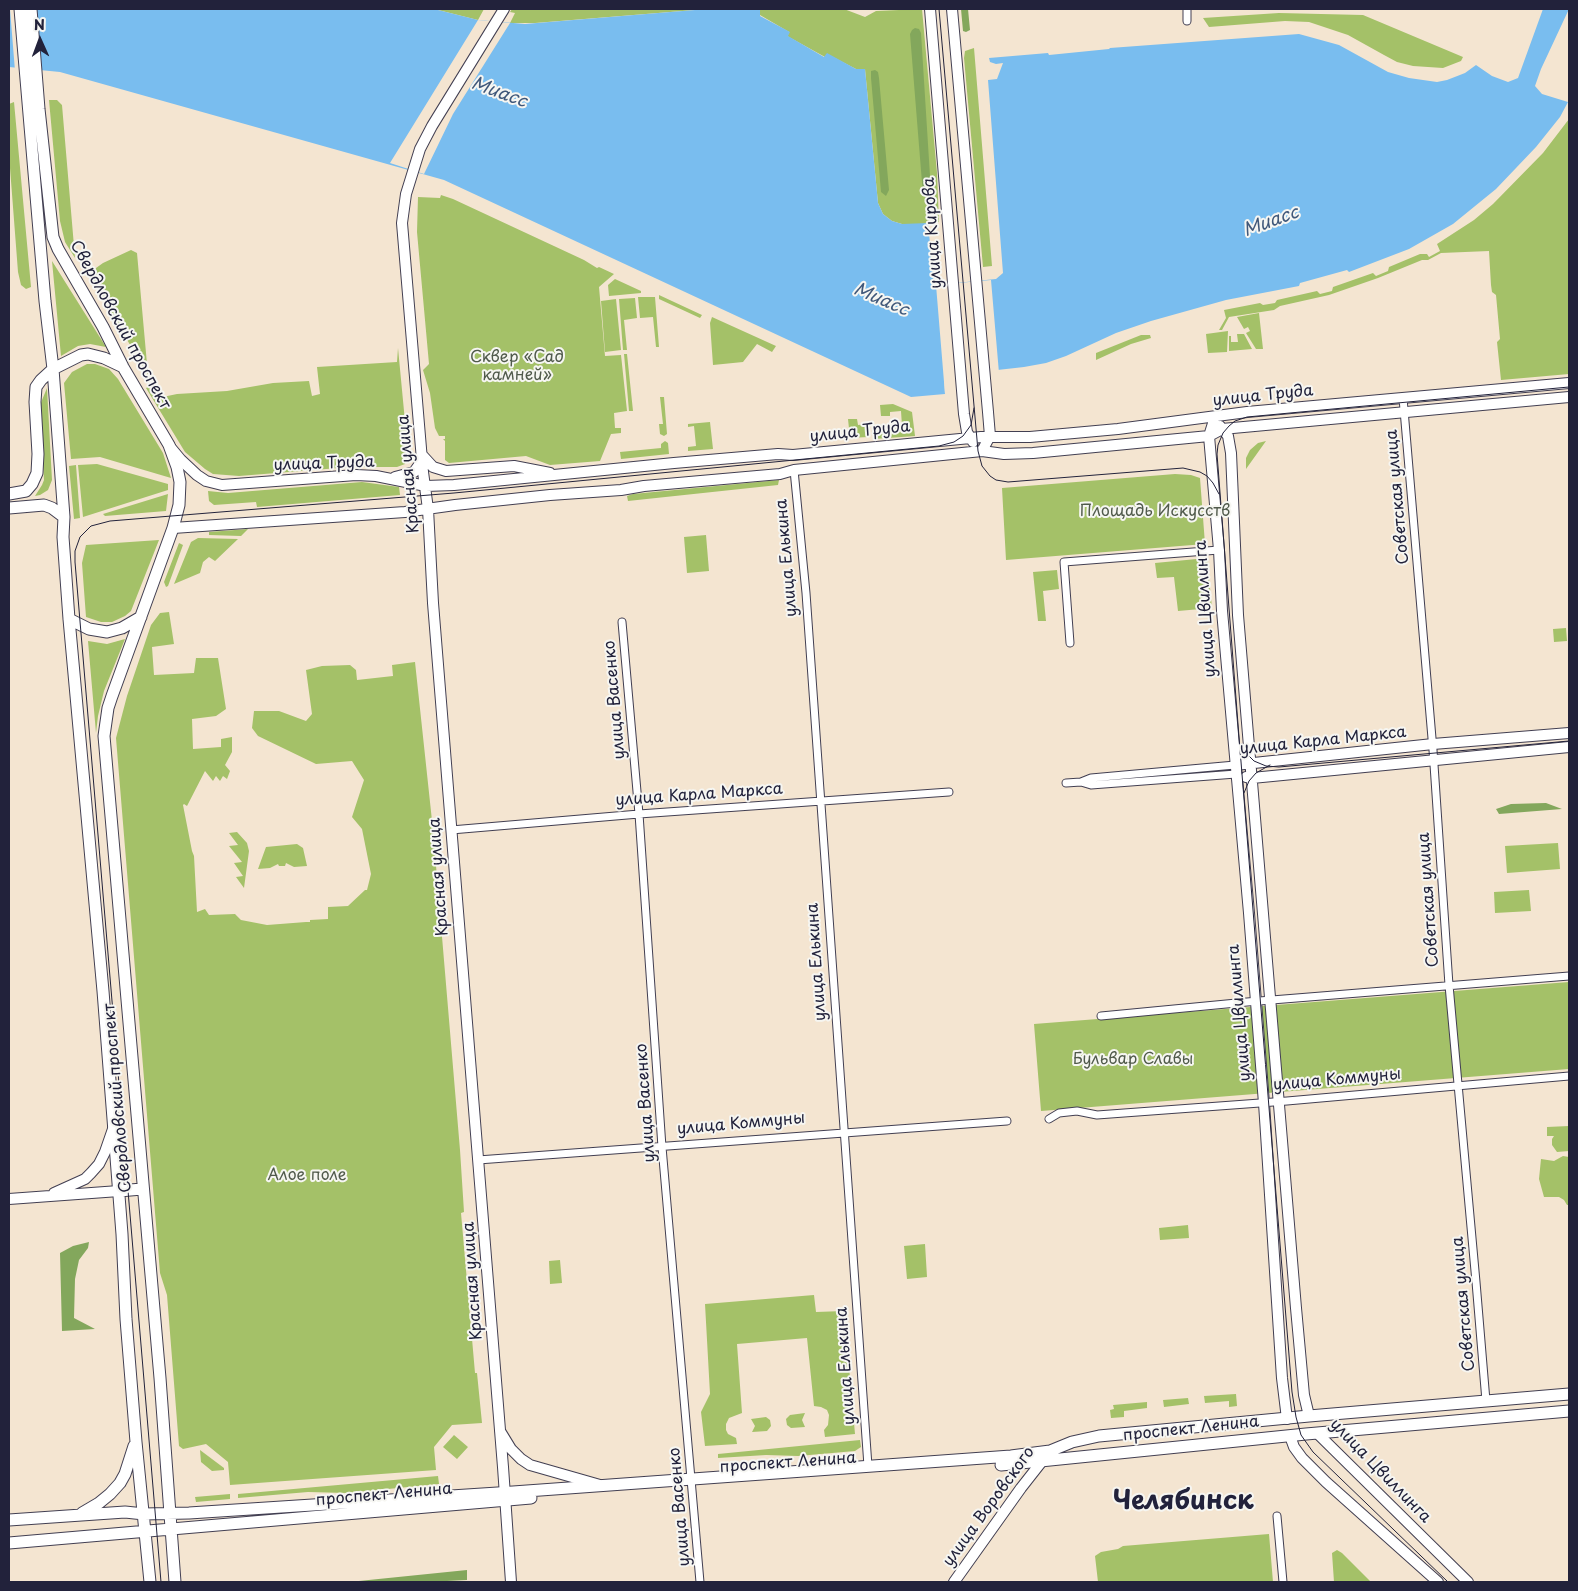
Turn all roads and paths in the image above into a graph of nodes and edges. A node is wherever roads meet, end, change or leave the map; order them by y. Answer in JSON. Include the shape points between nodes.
{"nodes":[{"id":1,"x":20,"y":9,"type":"edge"},
{"id":2,"x":31,"y":9,"type":"edge"},
{"id":3,"x":504,"y":9,"type":"edge"},
{"id":4,"x":930,"y":9,"type":"edge"},
{"id":5,"x":952,"y":9,"type":"edge"},
{"id":6,"x":1187,"y":9,"type":"edge"},
{"id":7,"x":1187,"y":21,"type":"dead end"},
{"id":8,"x":34,"y":110,"type":"junction"},
{"id":9,"x":123,"y":367,"type":"junction"},
{"id":10,"x":53,"y":369,"type":"junction"},
{"id":11,"x":1569,"y":383,"type":"edge"},
{"id":12,"x":1569,"y":397,"type":"edge"},
{"id":13,"x":1403,"y":398,"type":"junction"},
{"id":14,"x":1404,"y":412,"type":"junction"},
{"id":15,"x":1215,"y":417,"type":"junction"},
{"id":16,"x":1222,"y":429,"type":"junction"},
{"id":17,"x":990,"y":436,"type":"junction"},
{"id":18,"x":1209,"y":436,"type":"junction"},
{"id":19,"x":970,"y":437,"type":"junction"},
{"id":20,"x":169,"y":445,"type":"junction"},
{"id":21,"x":980,"y":451,"type":"junction"},
{"id":22,"x":793,"y":455,"type":"junction"},
{"id":23,"x":422,"y":456,"type":"junction"},
{"id":24,"x":794,"y":470,"type":"junction"},
{"id":25,"x":558,"y":474,"type":"junction"},
{"id":26,"x":376,"y":476,"type":"junction"},
{"id":27,"x":426,"y":486,"type":"junction"},
{"id":28,"x":9,"y":494,"type":"edge"},
{"id":29,"x":9,"y":508,"type":"edge"},
{"id":30,"x":428,"y":509,"type":"junction"},
{"id":31,"x":64,"y":517,"type":"junction"},
{"id":32,"x":174,"y":528,"type":"junction"},
{"id":33,"x":1219,"y":550,"type":"junction"},
{"id":34,"x":141,"y":617,"type":"junction"},
{"id":35,"x":69,"y":619,"type":"junction"},
{"id":36,"x":622,"y":622,"type":"dead end"},
{"id":37,"x":1070,"y":643,"type":"dead end"},
{"id":38,"x":1569,"y":733,"type":"edge"},
{"id":39,"x":1432,"y":744,"type":"junction"},
{"id":40,"x":1569,"y":747,"type":"edge"},
{"id":41,"x":1434,"y":760,"type":"junction"},
{"id":42,"x":1250,"y":762,"type":"junction"},
{"id":43,"x":1235,"y":769,"type":"junction"},
{"id":44,"x":1252,"y":778,"type":"junction"},
{"id":45,"x":1066,"y":783,"type":"dead end"},
{"id":46,"x":949,"y":792,"type":"dead end"},
{"id":47,"x":821,"y":801,"type":"junction"},
{"id":48,"x":639,"y":814,"type":"junction"},
{"id":49,"x":451,"y":830,"type":"junction"},
{"id":50,"x":1569,"y":976,"type":"edge"},
{"id":51,"x":1449,"y":986,"type":"junction"},
{"id":52,"x":1270,"y":1000,"type":"junction"},
{"id":53,"x":1255,"y":1001,"type":"junction"},
{"id":54,"x":1101,"y":1016,"type":"dead end"},
{"id":55,"x":1569,"y":1076,"type":"edge"},
{"id":56,"x":1458,"y":1086,"type":"junction"},
{"id":57,"x":1279,"y":1102,"type":"junction"},
{"id":58,"x":1264,"y":1103,"type":"junction"},
{"id":59,"x":1049,"y":1119,"type":"dead end"},
{"id":60,"x":1007,"y":1121,"type":"dead end"},
{"id":61,"x":113,"y":1130,"type":"junction"},
{"id":62,"x":844,"y":1132,"type":"junction"},
{"id":63,"x":662,"y":1147,"type":"junction"},
{"id":64,"x":478,"y":1160,"type":"junction"},
{"id":65,"x":142,"y":1189,"type":"junction"},
{"id":66,"x":118,"y":1191,"type":"junction"},
{"id":67,"x":47,"y":1196,"type":"junction"},
{"id":68,"x":9,"y":1199,"type":"edge"},
{"id":69,"x":1569,"y":1394,"type":"edge"},
{"id":70,"x":1486,"y":1401,"type":"junction"},
{"id":71,"x":1569,"y":1412,"type":"edge"},
{"id":72,"x":1308,"y":1416,"type":"junction"},
{"id":73,"x":1287,"y":1419,"type":"junction"},
{"id":74,"x":499,"y":1429,"type":"junction"},
{"id":75,"x":1317,"y":1433,"type":"junction"},
{"id":76,"x":1290,"y":1436,"type":"junction"},
{"id":77,"x":136,"y":1442,"type":"junction"},
{"id":78,"x":1050,"y":1451,"type":"junction"},
{"id":79,"x":1043,"y":1460,"type":"junction"},
{"id":80,"x":1016,"y":1464,"type":"junction"},
{"id":81,"x":868,"y":1466,"type":"junction"},
{"id":82,"x":692,"y":1482,"type":"junction"},
{"id":83,"x":603,"y":1486,"type":"junction"},
{"id":84,"x":1021,"y":1488,"type":"junction"},
{"id":85,"x":504,"y":1496,"type":"junction"},
{"id":86,"x":170,"y":1513,"type":"junction"},
{"id":87,"x":144,"y":1514,"type":"junction"},
{"id":88,"x":79,"y":1515,"type":"junction"},
{"id":89,"x":1276,"y":1516,"type":"dead end"},
{"id":90,"x":9,"y":1520,"type":"edge"},
{"id":91,"x":170,"y":1528,"type":"junction"},
{"id":92,"x":146,"y":1531,"type":"junction"},
{"id":93,"x":9,"y":1543,"type":"edge"},
{"id":94,"x":150,"y":1582,"type":"edge"},
{"id":95,"x":175,"y":1582,"type":"edge"},
{"id":96,"x":511,"y":1582,"type":"edge"},
{"id":97,"x":700,"y":1582,"type":"edge"},
{"id":98,"x":954,"y":1582,"type":"edge"},
{"id":99,"x":1283,"y":1582,"type":"edge"},
{"id":100,"x":1438,"y":1582,"type":"edge"},
{"id":101,"x":1468,"y":1582,"type":"edge"}],
"edges":[{"from":1,"to":8,"type":"main road","name":"Свердловский проспект"},
{"from":2,"to":8,"type":"main road","name":"Свердловский проспект"},
{"from":3,"to":23,"type":"main road","name":"Красная улица","via":[[420,149],[404,204],[402,232]]},
{"from":4,"to":19,"type":"main road","name":"улица Кирова","via":[[962,392]]},
{"from":5,"to":17,"type":"main road"},
{"from":6,"to":7,"type":"street"},
{"from":8,"to":9,"type":"main road","name":"Свердловский проспект","via":[[53,238]]},
{"from":8,"to":10,"type":"main road","name":"Свердловский проспект"},
{"from":9,"to":10,"type":"main road","via":[[88,354]]},
{"from":9,"to":20,"type":"main road","name":"Свердловский проспект"},
{"from":10,"to":28,"type":"main road","via":[[36,387],[38,466],[34,479],[20,493]]},
{"from":10,"to":31,"type":"main road","name":"Свердловский проспект"},
{"from":11,"to":13,"type":"main road","name":"улица Труда"},
{"from":12,"to":14,"type":"main road","name":"улица Труда"},
{"from":13,"to":14,"type":"street","name":"Советская улица"},
{"from":13,"to":15,"type":"main road","name":"улица Труда"},
{"from":14,"to":16,"type":"main road","name":"улица Труда"},
{"from":14,"to":39,"type":"street","name":"Советская улица"},
{"from":15,"to":16,"type":"main road","name":"улица Цвиллинга"},
{"from":15,"to":17,"type":"main road","name":"улица Труда","via":[[1030,437]]},
{"from":15,"to":18,"type":"main road","name":"улица Цвиллинга"},
{"from":16,"to":18,"type":"main road","name":"улица Труда"},
{"from":16,"to":42,"type":"main road","name":"улица Цвиллинга","via":[[1228,436],[1231,452],[1238,615]]},
{"from":17,"to":19,"type":"main road","name":"улица Труда"},
{"from":17,"to":21,"type":"main road"},
{"from":18,"to":21,"type":"main road","name":"улица Труда","via":[[1033,453]]},
{"from":18,"to":33,"type":"main road","name":"улица Цвиллинга"},
{"from":19,"to":21,"type":"main road","name":"улица Кирова"},
{"from":19,"to":22,"type":"main road","name":"улица Труда"},
{"from":20,"to":26,"type":"main road","name":"улица Труда","via":[[197,475],[222,485]]},
{"from":20,"to":32,"type":"main road","name":"Свердловский проспект","via":[[178,468],[181,490]]},
{"from":21,"to":24,"type":"main road","name":"улица Труда"},
{"from":22,"to":24,"type":"main road","name":"улица Елькина"},
{"from":22,"to":25,"type":"main road","name":"улица Труда"},
{"from":23,"to":25,"type":"main road","via":[[433,467],[446,471],[514,466]]},
{"from":23,"to":26,"type":"main road","via":[[417,469],[410,474],[396,478]]},
{"from":23,"to":27,"type":"main road","name":"Красная улица"},
{"from":24,"to":30,"type":"main road","name":"улица Труда"},
{"from":24,"to":47,"type":"street","name":"улица Елькина"},
{"from":25,"to":27,"type":"main road","name":"улица Труда"},
{"from":26,"to":27,"type":"main road","name":"улица Труда"},
{"from":27,"to":30,"type":"main road","name":"Красная улица"},
{"from":29,"to":31,"type":"main road","via":[[44,505]]},
{"from":30,"to":32,"type":"main road","name":"улица Труда"},
{"from":30,"to":49,"type":"main road","name":"Красная улица"},
{"from":31,"to":35,"type":"main road","name":"Свердловский проспект","via":[[62,537]]},
{"from":32,"to":34,"type":"main road","name":"Свердловский проспект"},
{"from":33,"to":37,"type":"street","via":[[1064,562]]},
{"from":33,"to":43,"type":"main road","name":"улица Цвиллинга"},
{"from":34,"to":35,"type":"main road","via":[[107,632],[84,628]]},
{"from":34,"to":65,"type":"main road","name":"Свердловский проспект","via":[[108,708],[104,736]]},
{"from":35,"to":61,"type":"main road","name":"Свердловский проспект"},
{"from":36,"to":48,"type":"street","name":"улица Васенко"},
{"from":38,"to":39,"type":"main road","name":"улица Карла Маркса"},
{"from":39,"to":41,"type":"street","name":"Советская улица"},
{"from":39,"to":42,"type":"main road","name":"улица Карла Маркса"},
{"from":40,"to":41,"type":"main road","name":"улица Карла Маркса"},
{"from":41,"to":44,"type":"main road","name":"улица Карла Маркса"},
{"from":41,"to":51,"type":"street","name":"Советская улица"},
{"from":42,"to":43,"type":"main road","name":"улица Карла Маркса"},
{"from":42,"to":44,"type":"main road","name":"улица Цвиллинга"},
{"from":43,"to":44,"type":"main road","name":"улица Карла Маркса"},
{"from":43,"to":45,"type":"street","name":"улица Карла Маркса","via":[[1091,785]]},
{"from":43,"to":53,"type":"main road","name":"улица Цвиллинга"},
{"from":44,"to":52,"type":"main road","name":"улица Цвиллинга"},
{"from":46,"to":47,"type":"street","name":"улица Карла Маркса"},
{"from":47,"to":48,"type":"street","name":"улица Карла Маркса"},
{"from":47,"to":62,"type":"street","name":"улица Елькина"},
{"from":48,"to":49,"type":"street","name":"улица Карла Маркса"},
{"from":48,"to":63,"type":"street","name":"улица Васенко"},
{"from":49,"to":64,"type":"main road","name":"Красная улица"},
{"from":50,"to":51,"type":"street"},
{"from":51,"to":52,"type":"street"},
{"from":51,"to":56,"type":"street","name":"Советская улица"},
{"from":52,"to":53,"type":"street"},
{"from":52,"to":57,"type":"main road","name":"улица Цвиллинга"},
{"from":53,"to":54,"type":"street"},
{"from":53,"to":58,"type":"main road","name":"улица Цвиллинга"},
{"from":55,"to":56,"type":"street","name":"улица Коммуны"},
{"from":56,"to":57,"type":"street","name":"улица Коммуны"},
{"from":56,"to":70,"type":"street","name":"Советская улица"},
{"from":57,"to":58,"type":"street","name":"улица Коммуны"},
{"from":57,"to":72,"type":"main road","name":"улица Цвиллинга"},
{"from":58,"to":59,"type":"street","name":"улица Коммуны","via":[[1097,1115],[1077,1111],[1059,1113]]},
{"from":58,"to":73,"type":"main road","name":"улица Цвиллинга"},
{"from":60,"to":62,"type":"street","name":"улица Коммуны"},
{"from":61,"to":66,"type":"main road","name":"Свердловский проспект"},
{"from":61,"to":67,"type":"main road","via":[[99,1164],[84,1179]]},
{"from":62,"to":63,"type":"street","name":"улица Коммуны"},
{"from":62,"to":81,"type":"street","name":"улица Елькина"},
{"from":63,"to":64,"type":"street","name":"улица Коммуны"},
{"from":63,"to":82,"type":"street","name":"улица Васенко"},
{"from":64,"to":74,"type":"main road","name":"Красная улица"},
{"from":65,"to":66,"type":"main road"},
{"from":65,"to":86,"type":"main road","name":"Свердловский проспект"},
{"from":66,"to":67,"type":"main road"},
{"from":66,"to":77,"type":"main road","name":"Свердловский проспект"},
{"from":67,"to":68,"type":"main road"},
{"from":69,"to":70,"type":"main road","name":"проспект Ленина"},
{"from":70,"to":72,"type":"main road","name":"проспект Ленина"},
{"from":71,"to":75,"type":"main road","name":"проспект Ленина"},
{"from":72,"to":73,"type":"main road","name":"проспект Ленина"},
{"from":72,"to":75,"type":"main road","name":"улица Цвиллинга"},
{"from":73,"to":76,"type":"main road","name":"улица Цвиллинга"},
{"from":73,"to":78,"type":"main road","name":"проспект Ленина","via":[[1099,1436]]},
{"from":74,"to":83,"type":"main road","via":[[511,1448],[530,1465]]},
{"from":74,"to":85,"type":"main road","name":"Красная улица"},
{"from":75,"to":76,"type":"main road","name":"проспект Ленина"},
{"from":75,"to":101,"type":"main road","name":"улица Цвиллинга"},
{"from":76,"to":79,"type":"main road","name":"проспект Ленина"},
{"from":76,"to":100,"type":"main road","name":"улица Цвиллинга","via":[[1302,1458],[1326,1482]]},
{"from":77,"to":87,"type":"main road","name":"Свердловский проспект"},
{"from":77,"to":88,"type":"main road","via":[[120,1483],[99,1503]]},
{"from":78,"to":79,"type":"main road","name":"улица Воровского"},
{"from":78,"to":81,"type":"main road","name":"проспект Ленина"},
{"from":79,"to":80,"type":"main road","name":"проспект Ленина"},
{"from":79,"to":84,"type":"main road","name":"улица Воровского"},
{"from":80,"to":82,"type":"main road","name":"проспект Ленина"},
{"from":80,"to":84,"type":"main road","via":[[1023,1469],[1025,1478]]},
{"from":81,"to":82,"type":"main road","name":"проспект Ленина"},
{"from":82,"to":83,"type":"main road","name":"проспект Ленина"},
{"from":82,"to":85,"type":"main road","name":"проспект Ленина"},
{"from":82,"to":97,"type":"street","name":"улица Васенко"},
{"from":83,"to":85,"type":"main road","name":"проспект Ленина"},
{"from":84,"to":98,"type":"main road","name":"улица Воровского"},
{"from":85,"to":86,"type":"main road","name":"проспект Ленина"},
{"from":85,"to":91,"type":"main road","name":"проспект Ленина"},
{"from":85,"to":96,"type":"main road","name":"Красная улица"},
{"from":86,"to":87,"type":"main road","name":"проспект Ленина"},
{"from":86,"to":91,"type":"main road","name":"Свердловский проспект"},
{"from":87,"to":88,"type":"main road","name":"проспект Ленина"},
{"from":87,"to":92,"type":"main road","name":"Свердловский проспект"},
{"from":88,"to":90,"type":"main road","name":"проспект Ленина"},
{"from":89,"to":99,"type":"street"},
{"from":91,"to":92,"type":"main road","name":"проспект Ленина"},
{"from":91,"to":95,"type":"main road","name":"Свердловский проспект"},
{"from":92,"to":93,"type":"main road","name":"проспект Ленина"},
{"from":92,"to":94,"type":"main road","name":"Свердловский проспект"}]}
